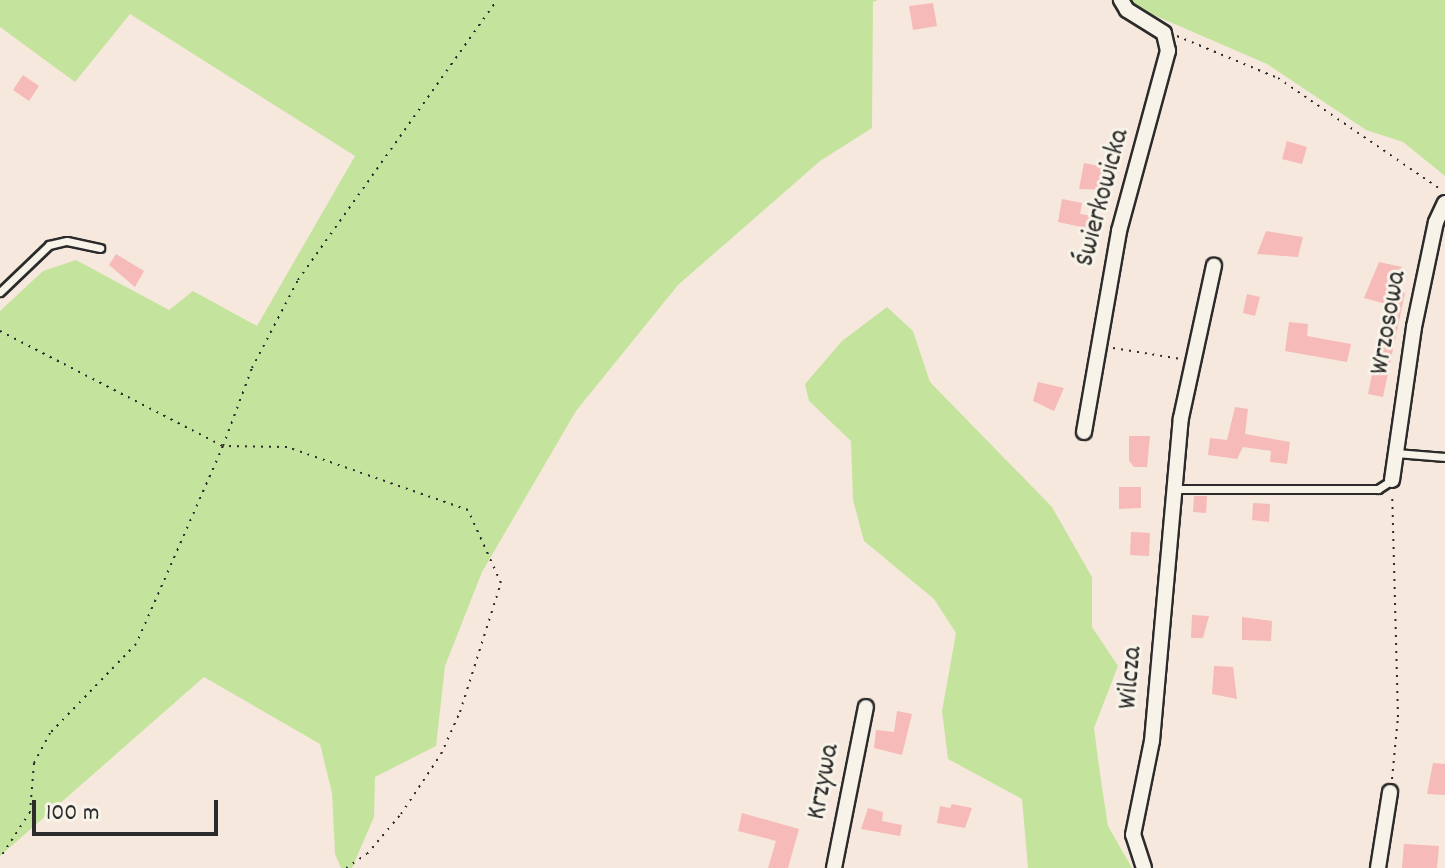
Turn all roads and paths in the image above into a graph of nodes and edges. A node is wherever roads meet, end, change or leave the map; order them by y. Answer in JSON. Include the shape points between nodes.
{"nodes":[{"id":1,"x":497,"y":0,"type":"edge"},
{"id":2,"x":1121,"y":0,"type":"edge"},
{"id":3,"x":1164,"y":33,"type":"junction"},
{"id":4,"x":1445,"y":193,"type":"edge"},
{"id":5,"x":1445,"y":203,"type":"edge"},
{"id":6,"x":100,"y":248,"type":"dead end"},
{"id":7,"x":1214,"y":266,"type":"dead end"},
{"id":8,"x":0,"y":292,"type":"edge"},
{"id":9,"x":0,"y":331,"type":"edge"},
{"id":10,"x":1096,"y":346,"type":"junction"},
{"id":11,"x":1190,"y":360,"type":"junction"},
{"id":12,"x":1084,"y":432,"type":"dead end"},
{"id":13,"x":223,"y":446,"type":"junction"},
{"id":14,"x":1396,"y":453,"type":"junction"},
{"id":15,"x":1445,"y":457,"type":"edge"},
{"id":16,"x":1392,"y":480,"type":"junction"},
{"id":17,"x":1176,"y":489,"type":"junction"},
{"id":18,"x":866,"y":707,"type":"dead end"},
{"id":19,"x":1390,"y":792,"type":"joint"},
{"id":20,"x":0,"y":858,"type":"edge"},
{"id":21,"x":346,"y":868,"type":"edge"},
{"id":22,"x":834,"y":868,"type":"edge"},
{"id":23,"x":1144,"y":868,"type":"edge"},
{"id":24,"x":1378,"y":868,"type":"edge"}],
"edges":[{"from":1,"to":13,"type":"path","via":[[298,280],[252,368]]},
{"from":2,"to":3,"type":"street","via":[[1127,10]]},
{"from":3,"to":4,"type":"path","via":[[1278,78]]},
{"from":3,"to":10,"type":"street","name":"Świerkowicka","via":[[1166,72],[1119,231]]},
{"from":5,"to":14,"type":"street","name":"Wrzosowa","via":[[1436,222],[1414,327]]},
{"from":6,"to":8,"type":"lane","via":[[67,241],[49,245]]},
{"from":7,"to":11,"type":"street","name":"Wilcza"},
{"from":9,"to":13,"type":"path"},
{"from":10,"to":11,"type":"path"},
{"from":10,"to":12,"type":"street","name":"Świerkowicka"},
{"from":11,"to":17,"type":"street","name":"Wilcza"},
{"from":13,"to":20,"type":"path","via":[[136,644],[50,733],[34,763],[26,822]]},
{"from":13,"to":21,"type":"path","via":[[287,447],[468,510],[501,583],[460,712],[441,754],[401,814],[367,854]]},
{"from":14,"to":15,"type":"lane"},
{"from":14,"to":16,"type":"street","name":"Wrzosowa"},
{"from":16,"to":17,"type":"lane","via":[[1378,489]]},
{"from":16,"to":19,"type":"path","via":[[1398,717]]},
{"from":17,"to":23,"type":"street","name":"Wilcza","via":[[1152,741],[1133,835]]},
{"from":18,"to":22,"type":"street","name":"Krzywa"},
{"from":19,"to":24,"type":"street"}]}
